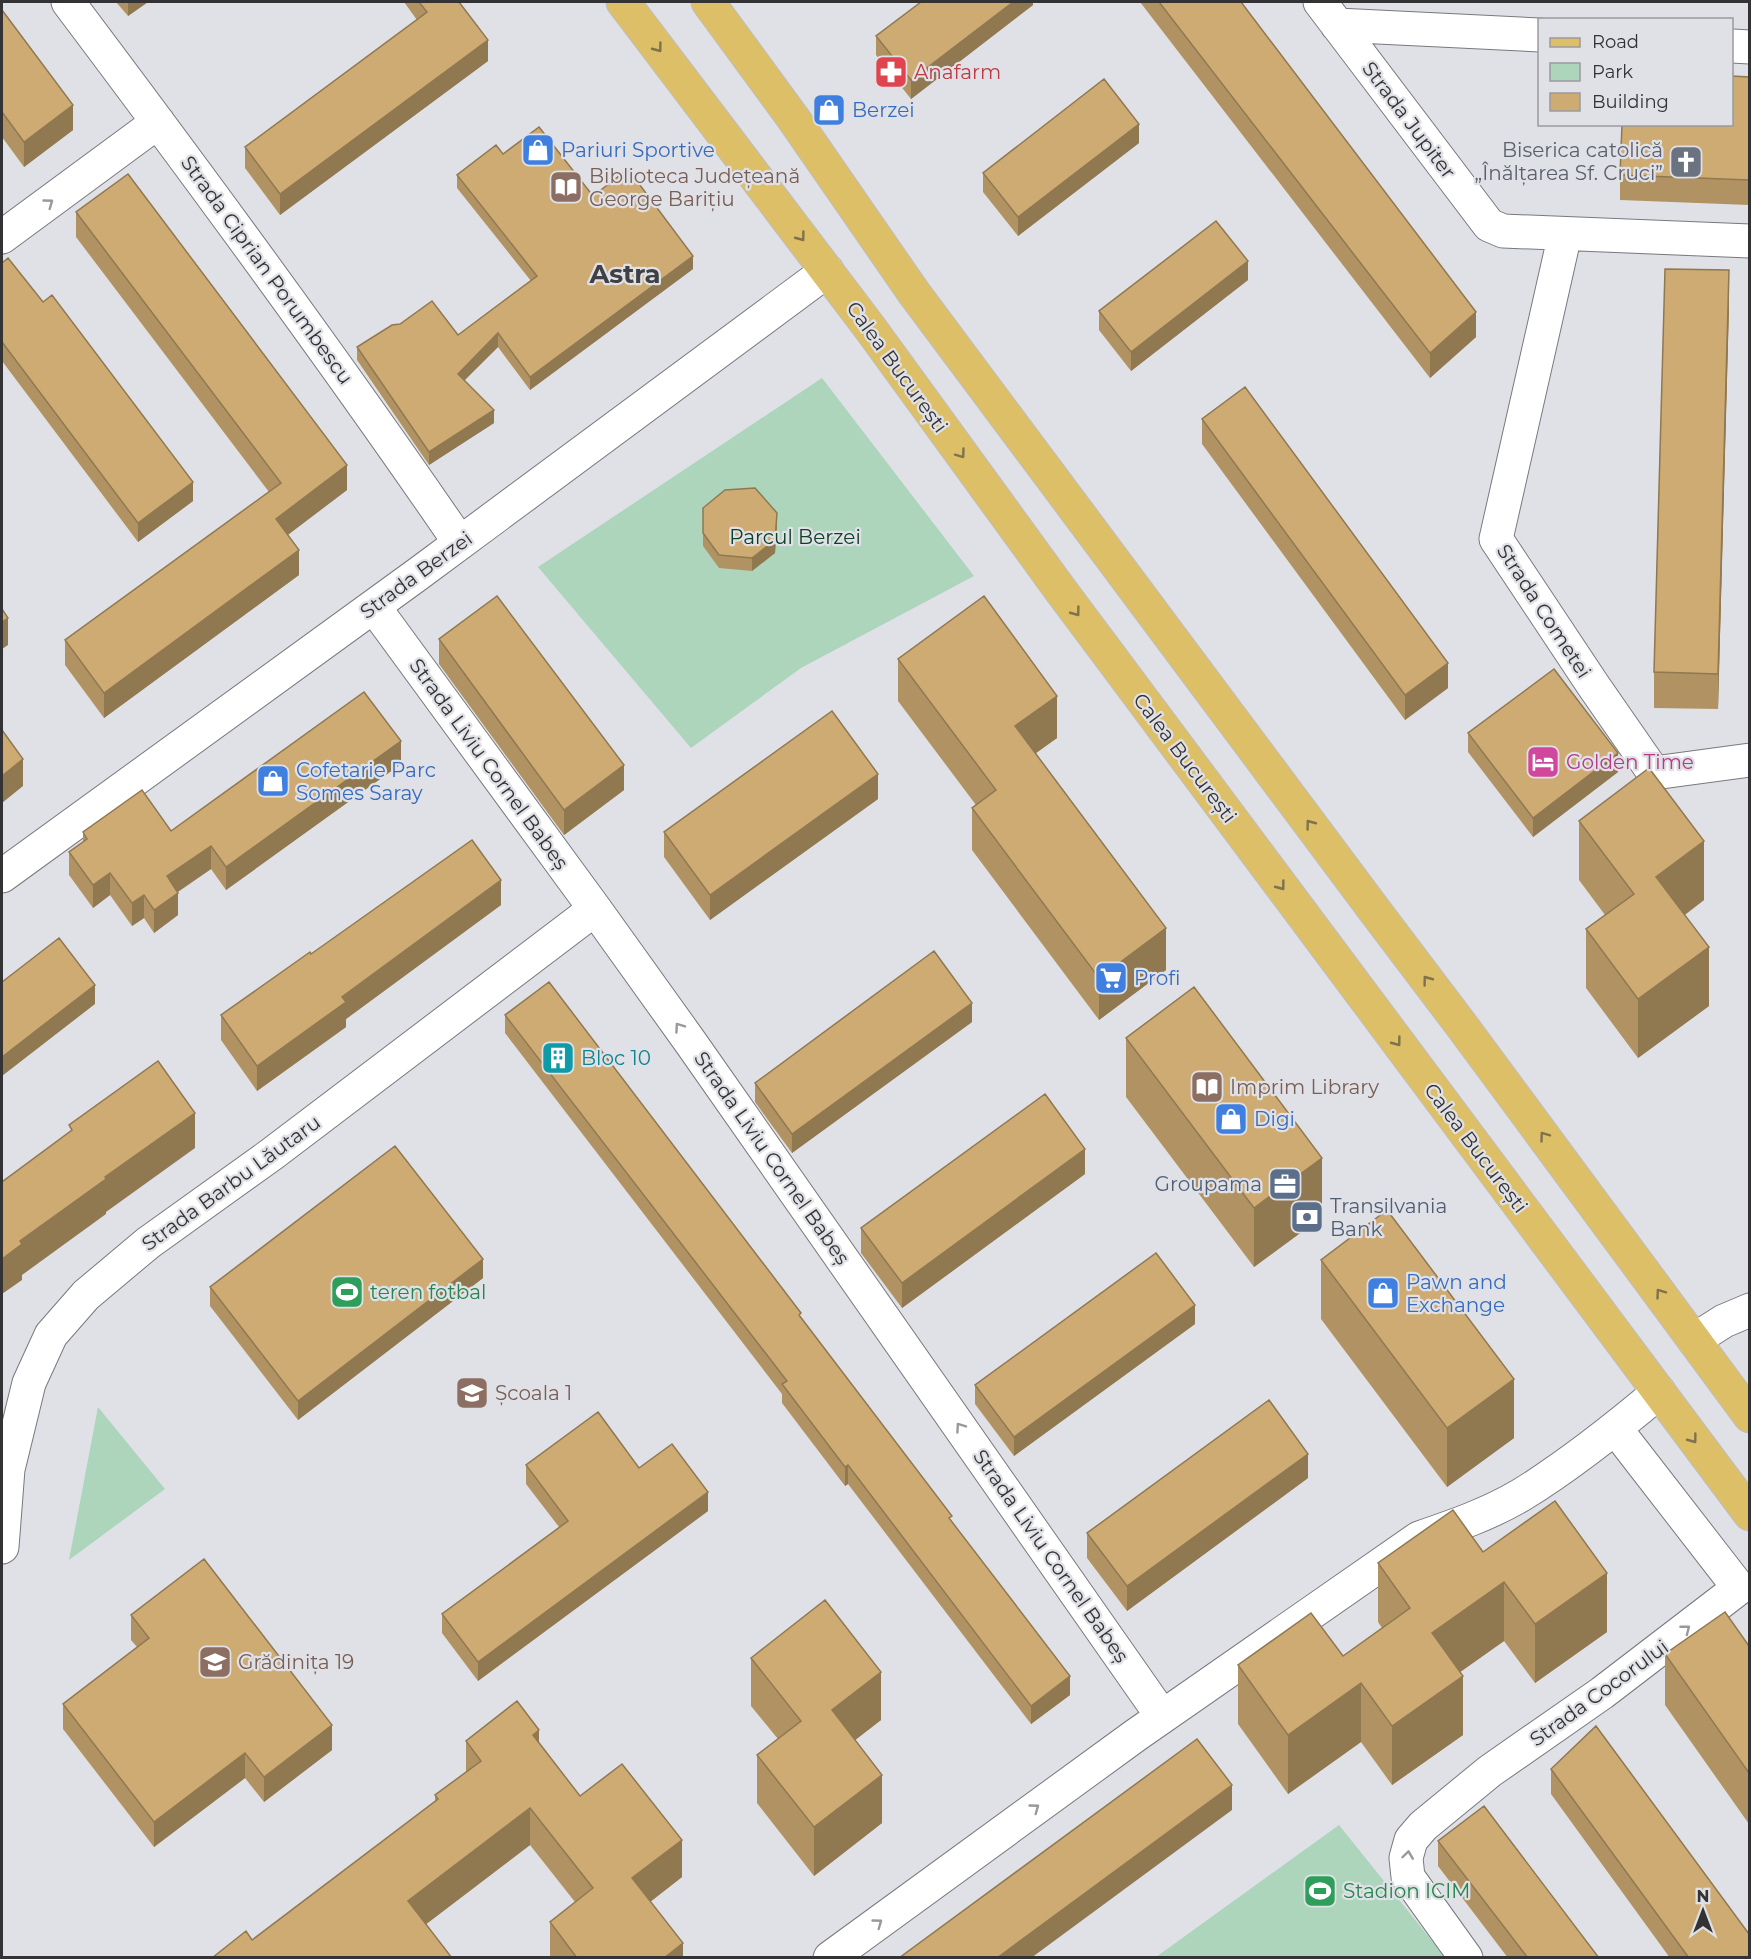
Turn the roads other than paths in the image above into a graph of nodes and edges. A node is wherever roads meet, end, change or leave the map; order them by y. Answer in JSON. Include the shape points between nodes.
{"nodes":[{"id":1,"x":68,"y":2,"type":"edge"},
{"id":2,"x":623,"y":2,"type":"edge"},
{"id":3,"x":708,"y":2,"type":"edge"},
{"id":4,"x":1329,"y":13,"type":"edge"},
{"id":5,"x":1538,"y":35,"type":"edge"},
{"id":6,"x":1733,"y":46,"type":"edge"},
{"id":7,"x":1749,"y":47,"type":"edge"},
{"id":8,"x":158,"y":122,"type":"junction"},
{"id":9,"x":1565,"y":234,"type":"junction"},
{"id":10,"x":2,"y":237,"type":"edge"},
{"id":11,"x":1749,"y":241,"type":"edge"},
{"id":12,"x":827,"y":272,"type":"junction"},
{"id":13,"x":460,"y":543,"type":"junction"},
{"id":14,"x":374,"y":607,"type":"junction"},
{"id":15,"x":1749,"y":760,"type":"edge"},
{"id":16,"x":2,"y":876,"type":"edge"},
{"id":17,"x":595,"y":909,"type":"junction"},
{"id":18,"x":1749,"y":1310,"type":"edge"},
{"id":19,"x":1694,"y":1340,"type":"junction"},
{"id":20,"x":1659,"y":1392,"type":"junction"},
{"id":21,"x":1749,"y":1416,"type":"edge"},
{"id":22,"x":1615,"y":1428,"type":"junction"},
{"id":23,"x":1749,"y":1514,"type":"edge"},
{"id":24,"x":2,"y":1547,"type":"edge"},
{"id":25,"x":1162,"y":1716,"type":"junction"},
{"id":26,"x":830,"y":1958,"type":"edge"},
{"id":27,"x":1466,"y":1958,"type":"edge"}],
"edges":[{"from":1,"to":8,"type":"street","name":"Strada Ciprian Porumbescu"},
{"from":2,"to":12,"type":"main road","name":"Calea București","one_way":true},
{"from":19,"to":3,"type":"main road","one_way":true,"via":[[914,293]]},
{"from":4,"to":5,"type":"street"},
{"from":4,"to":9,"type":"street","name":"Strada Jupiter","via":[[1489,225],[1503,231]]},
{"from":6,"to":7,"type":"street"},
{"from":10,"to":8,"type":"street","one_way":true},
{"from":8,"to":13,"type":"street","name":"Strada Ciprian Porumbescu","via":[[306,323]]},
{"from":9,"to":11,"type":"street"},
{"from":9,"to":15,"type":"street","name":"Strada Cometei","via":[[1496,539],[1654,773]]},
{"from":12,"to":13,"type":"street","name":"Strada Berzei"},
{"from":12,"to":20,"type":"main road","name":"Calea București","one_way":true},
{"from":13,"to":14,"type":"street","name":"Strada Berzei"},
{"from":14,"to":16,"type":"street","name":"Strada Berzei"},
{"from":14,"to":17,"type":"street","name":"Strada Liviu Cornel Babeș"},
{"from":17,"to":24,"type":"street","name":"Strada Barbu Lăutaru","via":[[282,1147],[148,1243],[86,1295],[51,1335],[29,1383],[8,1469]]},
{"from":25,"to":17,"type":"street","name":"Strada Liviu Cornel Babeș","one_way":true},
{"from":18,"to":19,"type":"street"},
{"from":19,"to":21,"type":"main road"},
{"from":20,"to":22,"type":"street"},
{"from":20,"to":23,"type":"main road","name":"Calea București","one_way":true},
{"from":22,"to":25,"type":"street","via":[[1519,1496],[1466,1522],[1419,1538]]},
{"from":27,"to":22,"type":"street","name":"Strada Cocorului","one_way":true,"via":[[1408,1877],[1406,1858],[1411,1840],[1490,1771],[1602,1693],[1739,1588]]},
{"from":26,"to":25,"type":"street","one_way":true}]}
